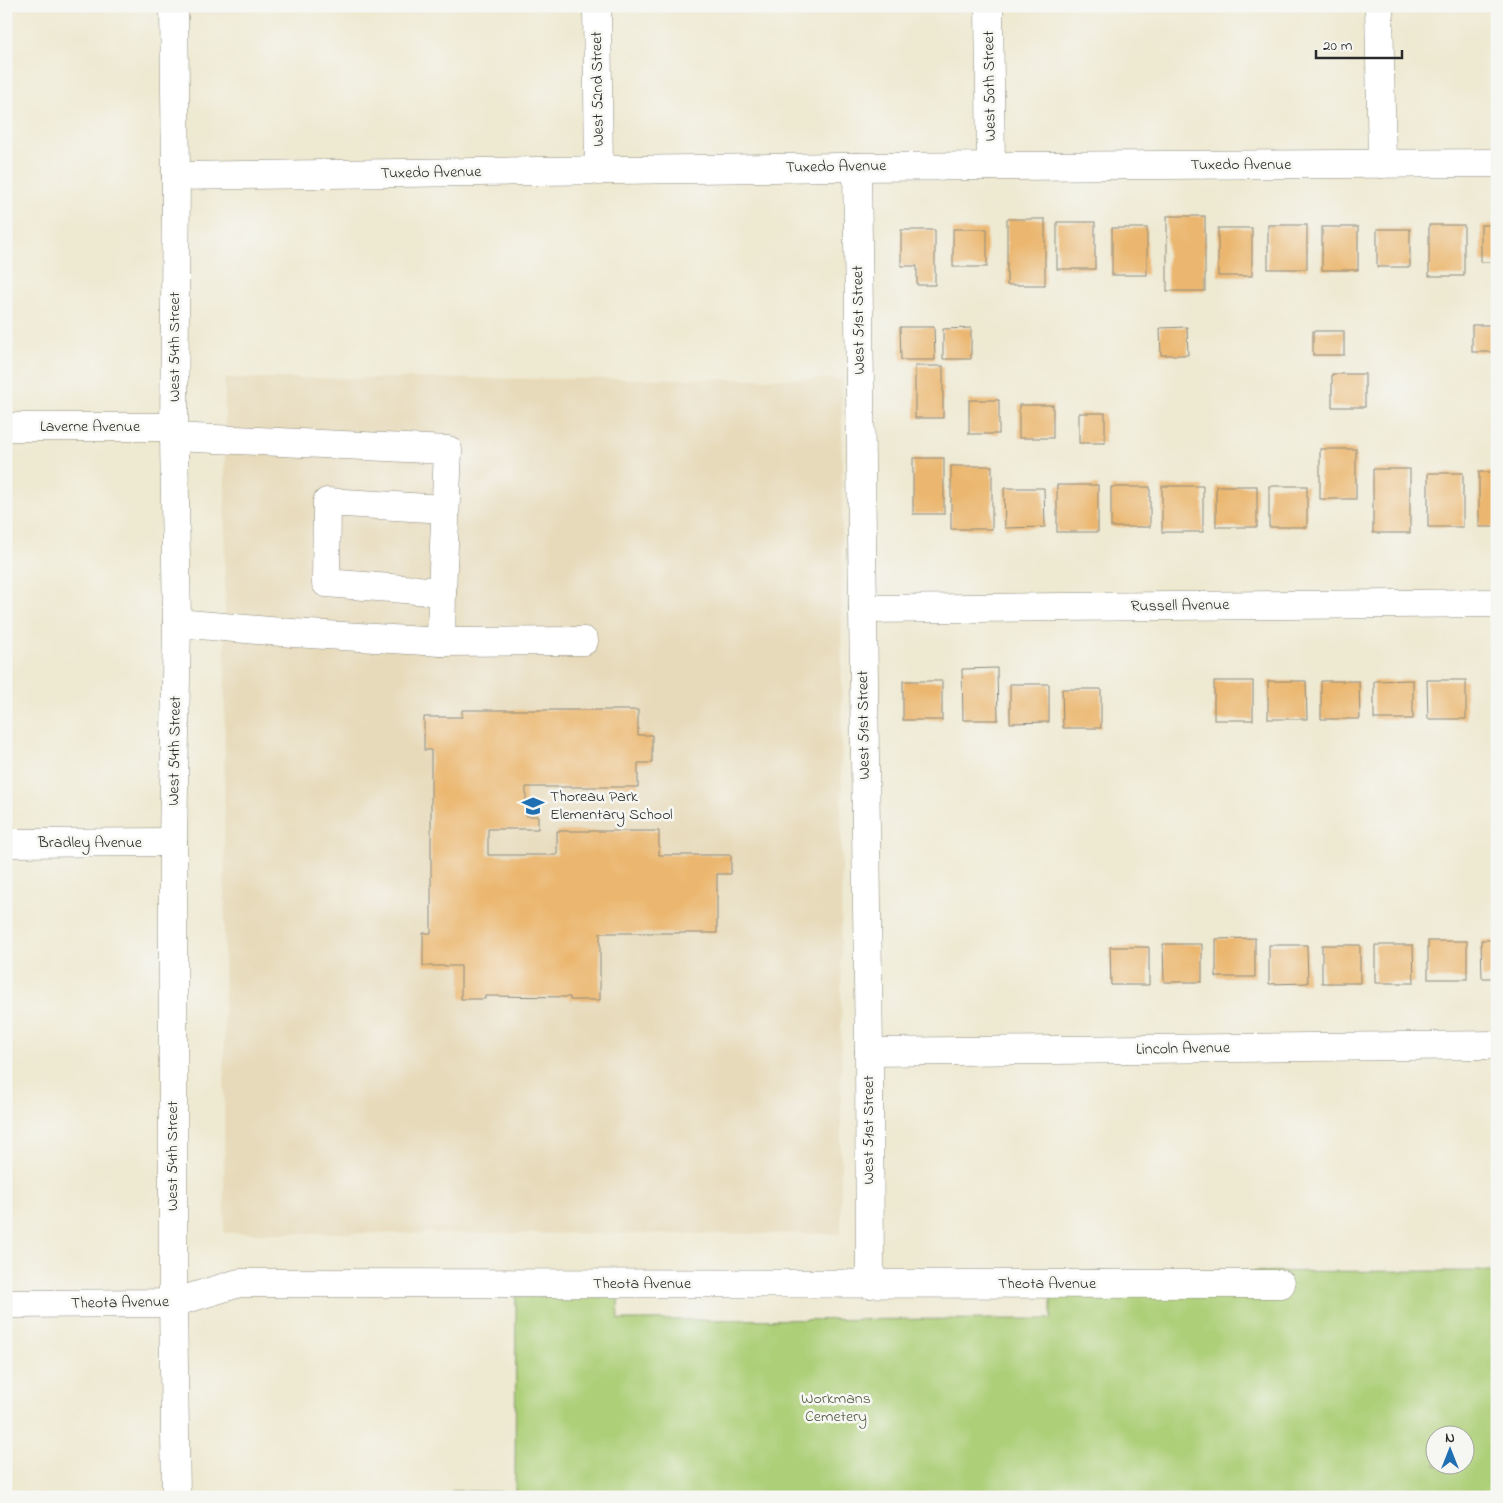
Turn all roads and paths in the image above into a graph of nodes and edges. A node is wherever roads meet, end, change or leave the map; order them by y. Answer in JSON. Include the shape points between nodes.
{"nodes":[{"id":1,"x":174,"y":6,"type":"edge"},
{"id":2,"x":597,"y":6,"type":"edge"},
{"id":3,"x":989,"y":6,"type":"edge"},
{"id":4,"x":1379,"y":6,"type":"edge"},
{"id":5,"x":1497,"y":163,"type":"edge"},
{"id":6,"x":1382,"y":164,"type":"junction"},
{"id":7,"x":991,"y":166,"type":"junction"},
{"id":8,"x":857,"y":167,"type":"junction"},
{"id":9,"x":599,"y":171,"type":"junction"},
{"id":10,"x":176,"y":176,"type":"junction"},
{"id":11,"x":6,"y":427,"type":"edge"},
{"id":12,"x":174,"y":432,"type":"junction"},
{"id":13,"x":445,"y":509,"type":"junction"},
{"id":14,"x":442,"y":592,"type":"junction"},
{"id":15,"x":1497,"y":602,"type":"edge"},
{"id":16,"x":863,"y":609,"type":"junction"},
{"id":17,"x":177,"y":623,"type":"junction"},
{"id":18,"x":584,"y":641,"type":"dead end"},
{"id":19,"x":441,"y":642,"type":"junction"},
{"id":20,"x":173,"y":842,"type":"junction"},
{"id":21,"x":6,"y":843,"type":"edge"},
{"id":22,"x":1497,"y":1046,"type":"edge"},
{"id":23,"x":869,"y":1052,"type":"junction"},
{"id":24,"x":870,"y":1284,"type":"junction"},
{"id":25,"x":1281,"y":1284,"type":"dead end"},
{"id":26,"x":173,"y":1303,"type":"junction"},
{"id":27,"x":6,"y":1304,"type":"edge"},
{"id":28,"x":176,"y":1497,"type":"edge"}],
"edges":[{"from":1,"to":10,"type":"street","name":"West 54th Street"},
{"from":2,"to":9,"type":"street","name":"West 52nd Street"},
{"from":3,"to":7,"type":"street","name":"West 50th Street"},
{"from":4,"to":6,"type":"street"},
{"from":5,"to":6,"type":"street","name":"Tuxedo Avenue"},
{"from":6,"to":7,"type":"street","name":"Tuxedo Avenue"},
{"from":7,"to":8,"type":"street","name":"Tuxedo Avenue"},
{"from":8,"to":9,"type":"street","name":"Tuxedo Avenue"},
{"from":8,"to":16,"type":"street","name":"West 51st Street"},
{"from":9,"to":10,"type":"street","name":"Tuxedo Avenue"},
{"from":10,"to":12,"type":"street","name":"West 54th Street"},
{"from":11,"to":12,"type":"street","name":"Laverne Avenue"},
{"from":12,"to":13,"type":"street","name":"Laverne Avenue","via":[[448,450]]},
{"from":12,"to":17,"type":"street","name":"West 54th Street"},
{"from":13,"to":14,"type":"street"},
{"from":13,"to":14,"type":"street","via":[[327,502],[326,583]]},
{"from":14,"to":19,"type":"street"},
{"from":15,"to":16,"type":"street","name":"Russell Avenue"},
{"from":16,"to":23,"type":"street","name":"West 51st Street"},
{"from":17,"to":19,"type":"street","via":[[293,634]]},
{"from":17,"to":20,"type":"street","name":"West 54th Street"},
{"from":18,"to":19,"type":"street"},
{"from":20,"to":21,"type":"street","name":"Bradley Avenue"},
{"from":20,"to":26,"type":"street","name":"West 54th Street"},
{"from":22,"to":23,"type":"street","name":"Lincoln Avenue"},
{"from":23,"to":24,"type":"street","name":"West 51st Street"},
{"from":24,"to":25,"type":"street","name":"Theota Avenue"},
{"from":24,"to":26,"type":"street","name":"Theota Avenue","via":[[239,1283]]},
{"from":26,"to":27,"type":"street","name":"Theota Avenue"},
{"from":26,"to":28,"type":"street","name":"West 54th Street"}]}
